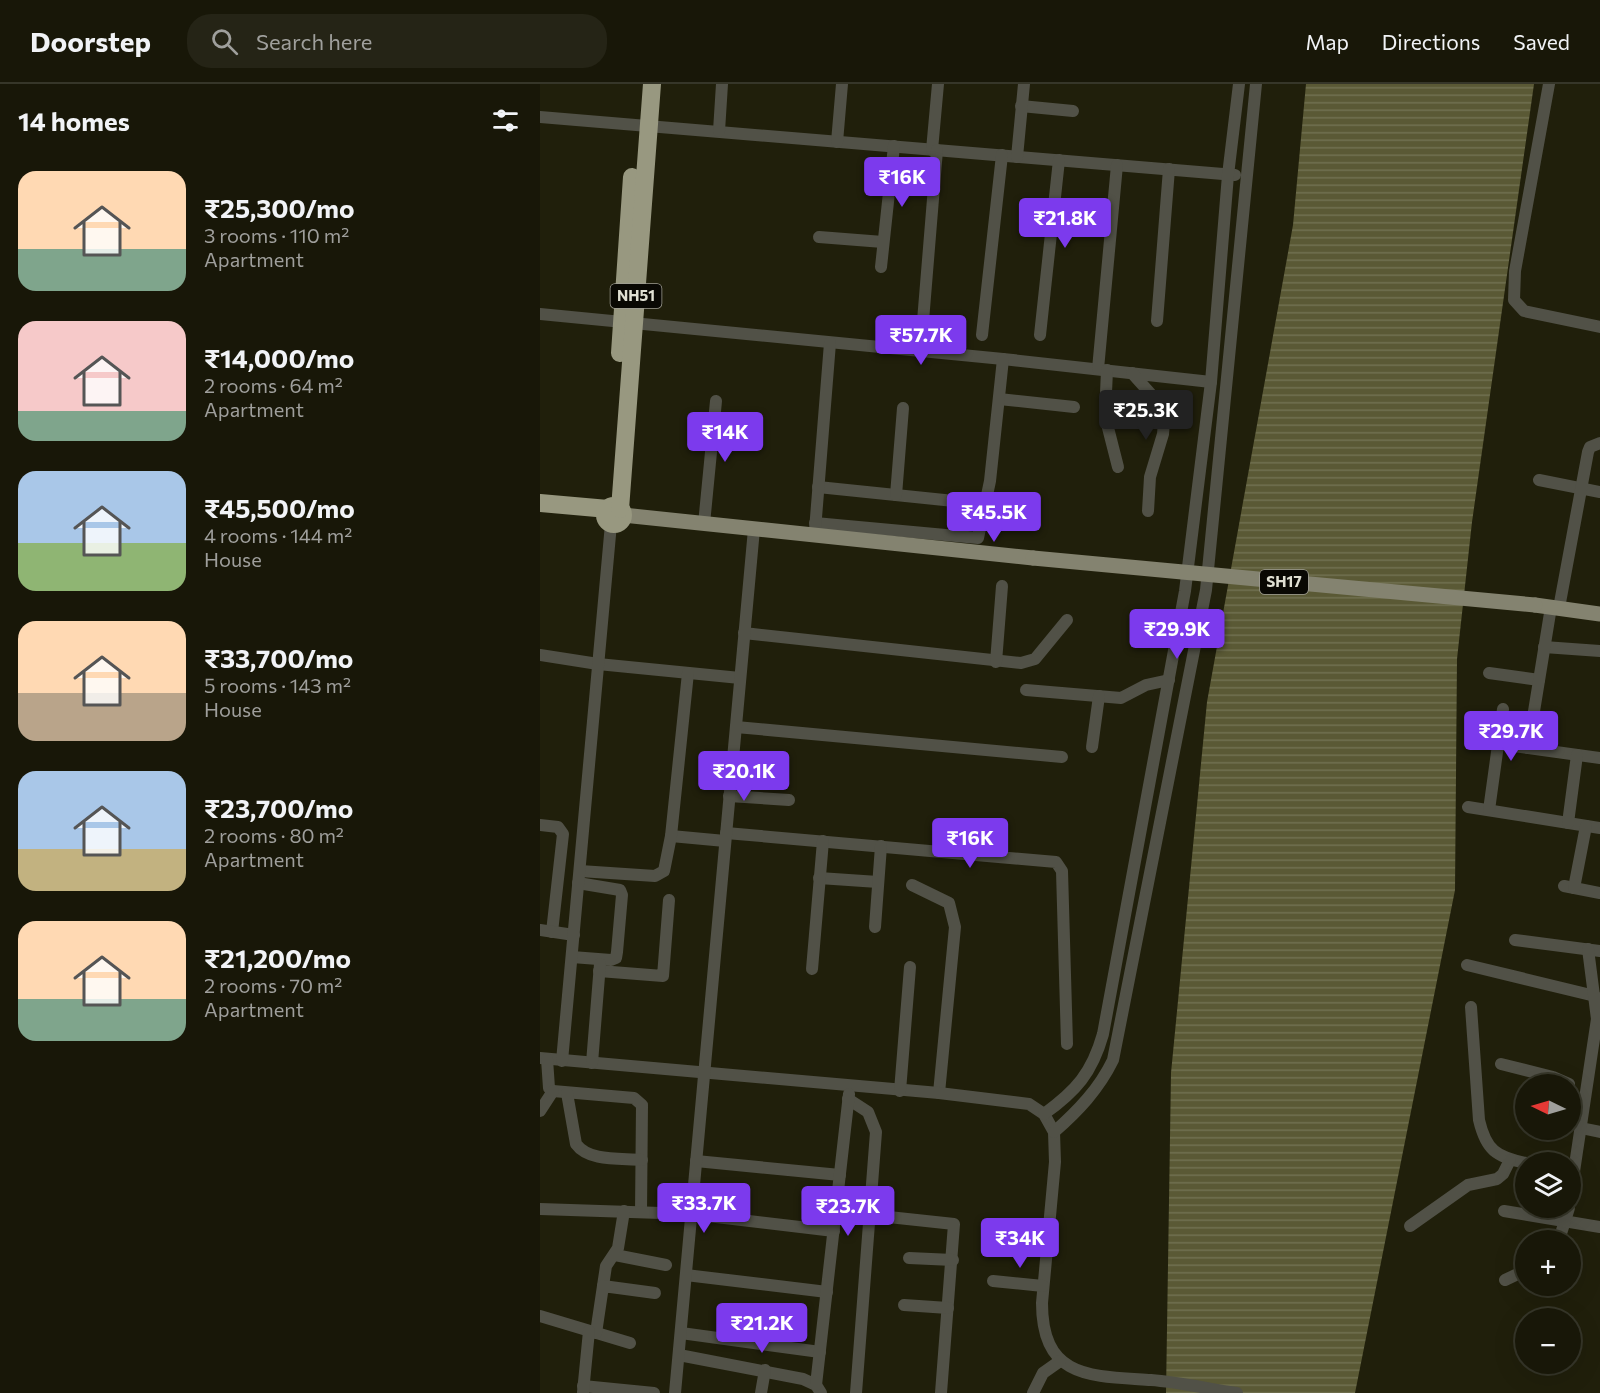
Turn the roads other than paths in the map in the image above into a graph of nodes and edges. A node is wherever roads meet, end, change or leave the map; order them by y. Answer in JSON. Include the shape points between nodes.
{"nodes":[{"id":1,"x":639,"y":84,"type":"edge"},
{"id":2,"x":652,"y":84,"type":"edge"},
{"id":3,"x":722,"y":84,"type":"edge"},
{"id":4,"x":842,"y":84,"type":"edge"},
{"id":5,"x":938,"y":84,"type":"edge"},
{"id":6,"x":1024,"y":84,"type":"edge"},
{"id":7,"x":1239,"y":84,"type":"edge"},
{"id":8,"x":1256,"y":84,"type":"edge"},
{"id":9,"x":1549,"y":84,"type":"edge"},
{"id":10,"x":1022,"y":106,"type":"junction"},
{"id":11,"x":1073,"y":111,"type":"dead end"},
{"id":12,"x":540,"y":117,"type":"edge"},
{"id":13,"x":642,"y":125,"type":"junction"},
{"id":14,"x":719,"y":132,"type":"junction"},
{"id":15,"x":837,"y":142,"type":"junction"},
{"id":16,"x":894,"y":146,"type":"junction"},
{"id":17,"x":934,"y":150,"type":"junction"},
{"id":18,"x":1002,"y":155,"type":"junction"},
{"id":19,"x":1017,"y":157,"type":"junction"},
{"id":20,"x":1059,"y":160,"type":"junction"},
{"id":21,"x":1117,"y":165,"type":"junction"},
{"id":22,"x":1169,"y":170,"type":"junction"},
{"id":23,"x":1228,"y":174,"type":"junction"},
{"id":24,"x":1247,"y":177,"type":"junction"},
{"id":25,"x":819,"y":237,"type":"dead end"},
{"id":26,"x":884,"y":242,"type":"junction"},
{"id":27,"x":881,"y":267,"type":"dead end"},
{"id":28,"x":540,"y":314,"type":"edge"},
{"id":29,"x":922,"y":321,"type":"dead end"},
{"id":30,"x":1157,"y":321,"type":"dead end"},
{"id":31,"x":628,"y":322,"type":"junction"},
{"id":32,"x":1600,"y":327,"type":"edge"},
{"id":33,"x":982,"y":335,"type":"dead end"},
{"id":34,"x":1040,"y":335,"type":"dead end"},
{"id":35,"x":830,"y":343,"type":"junction"},
{"id":36,"x":1003,"y":358,"type":"junction"},
{"id":37,"x":1102,"y":370,"type":"junction"},
{"id":38,"x":1132,"y":373,"type":"junction"},
{"id":39,"x":1211,"y":382,"type":"junction"},
{"id":40,"x":999,"y":399,"type":"junction"},
{"id":41,"x":716,"y":400,"type":"dead end"},
{"id":42,"x":1074,"y":407,"type":"dead end"},
{"id":43,"x":903,"y":408,"type":"dead end"},
{"id":44,"x":1600,"y":443,"type":"edge"},
{"id":45,"x":1118,"y":467,"type":"dead end"},
{"id":46,"x":1539,"y":480,"type":"dead end"},
{"id":47,"x":818,"y":488,"type":"junction"},
{"id":48,"x":1581,"y":488,"type":"junction"},
{"id":49,"x":1600,"y":492,"type":"edge"},
{"id":50,"x":896,"y":495,"type":"junction"},
{"id":51,"x":954,"y":501,"type":"dead end"},
{"id":52,"x":540,"y":503,"type":"edge"},
{"id":53,"x":1148,"y":511,"type":"dead end"},
{"id":54,"x":613,"y":513,"type":"junction"},
{"id":55,"x":540,"y":515,"type":"edge"},
{"id":56,"x":704,"y":524,"type":"junction"},
{"id":57,"x":815,"y":528,"type":"junction"},
{"id":58,"x":754,"y":529,"type":"junction"},
{"id":59,"x":1002,"y":586,"type":"dead end"},
{"id":60,"x":1548,"y":607,"type":"junction"},
{"id":61,"x":1600,"y":614,"type":"edge"},
{"id":62,"x":1067,"y":620,"type":"dead end"},
{"id":63,"x":744,"y":633,"type":"junction"},
{"id":64,"x":1544,"y":647,"type":"junction"},
{"id":65,"x":1600,"y":651,"type":"edge"},
{"id":66,"x":540,"y":655,"type":"edge"},
{"id":67,"x":996,"y":662,"type":"junction"},
{"id":68,"x":598,"y":664,"type":"junction"},
{"id":69,"x":688,"y":673,"type":"junction"},
{"id":70,"x":1489,"y":673,"type":"dead end"},
{"id":71,"x":740,"y":678,"type":"junction"},
{"id":72,"x":1169,"y":680,"type":"junction"},
{"id":73,"x":1539,"y":680,"type":"junction"},
{"id":74,"x":1026,"y":690,"type":"dead end"},
{"id":75,"x":1099,"y":696,"type":"junction"},
{"id":76,"x":1503,"y":709,"type":"dead end"},
{"id":77,"x":736,"y":727,"type":"junction"},
{"id":78,"x":1498,"y":744,"type":"junction"},
{"id":79,"x":1092,"y":747,"type":"dead end"},
{"id":80,"x":1528,"y":748,"type":"junction"},
{"id":81,"x":1577,"y":754,"type":"junction"},
{"id":82,"x":1062,"y":757,"type":"dead end"},
{"id":83,"x":1600,"y":758,"type":"edge"},
{"id":84,"x":729,"y":796,"type":"junction"},
{"id":85,"x":789,"y":800,"type":"dead end"},
{"id":86,"x":1467,"y":807,"type":"dead end"},
{"id":87,"x":1489,"y":810,"type":"junction"},
{"id":88,"x":1568,"y":823,"type":"junction"},
{"id":89,"x":540,"y":825,"type":"edge"},
{"id":90,"x":1586,"y":826,"type":"junction"},
{"id":91,"x":1600,"y":828,"type":"edge"},
{"id":92,"x":671,"y":836,"type":"junction"},
{"id":93,"x":725,"y":837,"type":"junction"},
{"id":94,"x":823,"y":841,"type":"junction"},
{"id":95,"x":881,"y":846,"type":"junction"},
{"id":96,"x":579,"y":877,"type":"junction"},
{"id":97,"x":819,"y":878,"type":"junction"},
{"id":98,"x":878,"y":882,"type":"junction"},
{"id":99,"x":912,"y":885,"type":"dead end"},
{"id":100,"x":1600,"y":893,"type":"edge"},
{"id":101,"x":669,"y":900,"type":"dead end"},
{"id":102,"x":875,"y":927,"type":"dead end"},
{"id":103,"x":546,"y":931,"type":"edge"},
{"id":104,"x":574,"y":935,"type":"junction"},
{"id":105,"x":1515,"y":940,"type":"dead end"},
{"id":106,"x":1594,"y":950,"type":"edge"},
{"id":107,"x":572,"y":957,"type":"junction"},
{"id":108,"x":600,"y":965,"type":"junction"},
{"id":109,"x":1467,"y":965,"type":"dead end"},
{"id":110,"x":910,"y":967,"type":"dead end"},
{"id":111,"x":812,"y":969,"type":"dead end"},
{"id":112,"x":1595,"y":996,"type":"junction"},
{"id":113,"x":1471,"y":1008,"type":"dead end"},
{"id":114,"x":1067,"y":1044,"type":"dead end"},
{"id":115,"x":543,"y":1058,"type":"edge"},
{"id":116,"x":562,"y":1061,"type":"junction"},
{"id":117,"x":592,"y":1063,"type":"junction"},
{"id":118,"x":1501,"y":1064,"type":"dead end"},
{"id":119,"x":704,"y":1073,"type":"junction"},
{"id":120,"x":1541,"y":1074,"type":"edge"},
{"id":121,"x":553,"y":1091,"type":"junction"},
{"id":122,"x":900,"y":1091,"type":"junction"},
{"id":123,"x":567,"y":1093,"type":"junction"},
{"id":124,"x":849,"y":1093,"type":"junction"},
{"id":125,"x":939,"y":1093,"type":"junction"},
{"id":126,"x":1581,"y":1095,"type":"edge"},
{"id":127,"x":1586,"y":1099,"type":"junction"},
{"id":128,"x":540,"y":1111,"type":"edge"},
{"id":129,"x":1044,"y":1114,"type":"junction"},
{"id":130,"x":1581,"y":1128,"type":"joint"},
{"id":131,"x":1054,"y":1132,"type":"junction"},
{"id":132,"x":1600,"y":1132,"type":"edge"},
{"id":133,"x":642,"y":1160,"type":"junction"},
{"id":134,"x":1510,"y":1160,"type":"junction"},
{"id":135,"x":696,"y":1161,"type":"junction"},
{"id":136,"x":1515,"y":1161,"type":"edge"},
{"id":137,"x":840,"y":1175,"type":"junction"},
{"id":138,"x":540,"y":1209,"type":"edge"},
{"id":139,"x":1504,"y":1210,"type":"dead end"},
{"id":140,"x":624,"y":1211,"type":"junction"},
{"id":141,"x":641,"y":1212,"type":"junction"},
{"id":142,"x":691,"y":1214,"type":"junction"},
{"id":143,"x":870,"y":1215,"type":"junction"},
{"id":144,"x":1567,"y":1218,"type":"edge"},
{"id":145,"x":1567,"y":1221,"type":"junction"},
{"id":146,"x":1410,"y":1226,"type":"dead end"},
{"id":147,"x":1600,"y":1227,"type":"edge"},
{"id":148,"x":1563,"y":1230,"type":"edge"},
{"id":149,"x":834,"y":1231,"type":"junction"},
{"id":150,"x":615,"y":1255,"type":"junction"},
{"id":151,"x":909,"y":1258,"type":"dead end"},
{"id":152,"x":952,"y":1260,"type":"junction"},
{"id":153,"x":666,"y":1265,"type":"dead end"},
{"id":154,"x":686,"y":1275,"type":"junction"},
{"id":155,"x":1515,"y":1275,"type":"edge"},
{"id":156,"x":1505,"y":1280,"type":"dead end"},
{"id":157,"x":993,"y":1281,"type":"dead end"},
{"id":158,"x":603,"y":1286,"type":"junction"},
{"id":159,"x":1043,"y":1286,"type":"junction"},
{"id":160,"x":827,"y":1292,"type":"junction"},
{"id":161,"x":655,"y":1293,"type":"dead end"},
{"id":162,"x":904,"y":1305,"type":"dead end"},
{"id":163,"x":948,"y":1308,"type":"junction"},
{"id":164,"x":540,"y":1317,"type":"edge"},
{"id":165,"x":593,"y":1332,"type":"junction"},
{"id":166,"x":681,"y":1333,"type":"junction"},
{"id":167,"x":630,"y":1343,"type":"dead end"},
{"id":168,"x":820,"y":1352,"type":"junction"},
{"id":169,"x":679,"y":1355,"type":"junction"},
{"id":170,"x":1060,"y":1361,"type":"junction"},
{"id":171,"x":765,"y":1370,"type":"junction"},
{"id":172,"x":583,"y":1389,"type":"edge"},
{"id":173,"x":819,"y":1389,"type":"edge"},
{"id":174,"x":654,"y":1393,"type":"edge"},
{"id":175,"x":675,"y":1393,"type":"edge"},
{"id":176,"x":761,"y":1393,"type":"edge"},
{"id":177,"x":856,"y":1393,"type":"edge"},
{"id":178,"x":941,"y":1393,"type":"edge"},
{"id":179,"x":1033,"y":1393,"type":"edge"},
{"id":180,"x":1237,"y":1393,"type":"edge"}],
"edges":[{"from":1,"to":13,"type":"highway","number":"NH51"},
{"from":2,"to":13,"type":"highway","number":"NH51"},
{"from":3,"to":14,"type":"street"},
{"from":4,"to":15,"type":"street"},
{"from":5,"to":17,"type":"street"},
{"from":6,"to":10,"type":"street"},
{"from":7,"to":23,"type":"street"},
{"from":8,"to":24,"type":"street"},
{"from":9,"to":32,"type":"street","via":[[1515,271],[1514,300],[1524,311]]},
{"from":10,"to":11,"type":"street"},
{"from":10,"to":19,"type":"street"},
{"from":12,"to":13,"type":"street"},
{"from":13,"to":14,"type":"street"},
{"from":13,"to":31,"type":"highway","number":"NH51"},
{"from":14,"to":15,"type":"street"},
{"from":15,"to":16,"type":"street"},
{"from":16,"to":17,"type":"street"},
{"from":16,"to":26,"type":"street"},
{"from":17,"to":18,"type":"street"},
{"from":17,"to":29,"type":"street"},
{"from":18,"to":19,"type":"street"},
{"from":18,"to":33,"type":"street"},
{"from":19,"to":20,"type":"street"},
{"from":20,"to":21,"type":"street"},
{"from":20,"to":34,"type":"street"},
{"from":21,"to":22,"type":"street"},
{"from":21,"to":37,"type":"street"},
{"from":22,"to":23,"type":"street"},
{"from":22,"to":30,"type":"street"},
{"from":23,"to":24,"type":"street"},
{"from":23,"to":39,"type":"street"},
{"from":24,"to":131,"type":"street","via":[[1206,590],[1119,1035],[1104,1079]]},
{"from":25,"to":26,"type":"street"},
{"from":26,"to":27,"type":"street"},
{"from":28,"to":31,"type":"street"},
{"from":31,"to":35,"type":"street"},
{"from":31,"to":54,"type":"highway","number":"NH51"},
{"from":35,"to":36,"type":"street"},
{"from":35,"to":47,"type":"street"},
{"from":36,"to":37,"type":"street"},
{"from":36,"to":40,"type":"street"},
{"from":37,"to":38,"type":"street"},
{"from":37,"to":45,"type":"street","via":[[1105,416]]},
{"from":38,"to":39,"type":"street"},
{"from":38,"to":53,"type":"street","via":[[1165,410],[1163,434],[1150,477]]},
{"from":39,"to":72,"type":"street","via":[[1185,591]]},
{"from":40,"to":42,"type":"street"},
{"from":40,"to":57,"type":"street","via":[[990,481],[978,538]]},
{"from":41,"to":56,"type":"street"},
{"from":43,"to":50,"type":"street"},
{"from":44,"to":48,"type":"street","via":[[1590,447]]},
{"from":46,"to":48,"type":"street"},
{"from":47,"to":50,"type":"street"},
{"from":47,"to":57,"type":"street"},
{"from":48,"to":49,"type":"street"},
{"from":48,"to":60,"type":"street"},
{"from":50,"to":51,"type":"street"},
{"from":52,"to":54,"type":"highway"},
{"from":54,"to":55,"type":"highway"},
{"from":54,"to":56,"type":"main road","number":"SH17"},
{"from":54,"to":68,"type":"street"},
{"from":56,"to":58,"type":"main road","number":"SH17"},
{"from":57,"to":58,"type":"main road","number":"SH17"},
{"from":57,"to":60,"type":"main road","number":"SH17","bridge":true,"via":[[1033,558]]},
{"from":58,"to":63,"type":"street"},
{"from":59,"to":67,"type":"street"},
{"from":60,"to":61,"type":"main road","number":"SH17"},
{"from":60,"to":64,"type":"street"},
{"from":62,"to":67,"type":"street","via":[[1035,659]]},
{"from":63,"to":67,"type":"street"},
{"from":63,"to":71,"type":"street"},
{"from":64,"to":65,"type":"street"},
{"from":64,"to":73,"type":"street"},
{"from":66,"to":68,"type":"street"},
{"from":68,"to":69,"type":"street"},
{"from":68,"to":96,"type":"street"},
{"from":69,"to":71,"type":"street"},
{"from":69,"to":92,"type":"street"},
{"from":70,"to":73,"type":"street"},
{"from":71,"to":77,"type":"street"},
{"from":72,"to":75,"type":"street","via":[[1146,685],[1120,698]]},
{"from":72,"to":129,"type":"street","via":[[1099,1050],[1089,1073]]},
{"from":73,"to":80,"type":"street"},
{"from":74,"to":75,"type":"street"},
{"from":75,"to":79,"type":"street"},
{"from":76,"to":78,"type":"street"},
{"from":77,"to":82,"type":"street"},
{"from":77,"to":84,"type":"street"},
{"from":78,"to":80,"type":"street"},
{"from":78,"to":87,"type":"street"},
{"from":80,"to":81,"type":"street"},
{"from":81,"to":83,"type":"street"},
{"from":81,"to":88,"type":"street"},
{"from":84,"to":85,"type":"street"},
{"from":84,"to":93,"type":"street"},
{"from":86,"to":87,"type":"street"},
{"from":87,"to":88,"type":"street"},
{"from":88,"to":90,"type":"street"},
{"from":89,"to":103,"type":"street","via":[[558,827],[563,834]]},
{"from":90,"to":91,"type":"street"},
{"from":90,"to":100,"type":"street","via":[[1569,887]]},
{"from":92,"to":93,"type":"street"},
{"from":92,"to":96,"type":"street","via":[[660,875]]},
{"from":93,"to":94,"type":"street"},
{"from":93,"to":119,"type":"street"},
{"from":94,"to":95,"type":"street"},
{"from":94,"to":97,"type":"street"},
{"from":95,"to":98,"type":"street"},
{"from":95,"to":114,"type":"street","via":[[1050,860],[1060,865]]},
{"from":96,"to":104,"type":"street"},
{"from":96,"to":108,"type":"street","via":[[614,888],[622,895],[616,958]]},
{"from":97,"to":98,"type":"street"},
{"from":97,"to":111,"type":"street"},
{"from":98,"to":102,"type":"street"},
{"from":99,"to":125,"type":"street","via":[[949,903],[954,920]]},
{"from":101,"to":108,"type":"street","via":[[663,976]]},
{"from":103,"to":104,"type":"street"},
{"from":104,"to":107,"type":"street"},
{"from":105,"to":106,"type":"street"},
{"from":106,"to":112,"type":"street"},
{"from":107,"to":108,"type":"street"},
{"from":107,"to":116,"type":"street"},
{"from":108,"to":117,"type":"street"},
{"from":109,"to":112,"type":"street"},
{"from":110,"to":122,"type":"street"},
{"from":112,"to":127,"type":"street","via":[[1597,1019]]},
{"from":113,"to":134,"type":"street","via":[[1479,1120],[1484,1138],[1498,1155]]},
{"from":115,"to":116,"type":"street"},
{"from":115,"to":121,"type":"street"},
{"from":116,"to":117,"type":"street"},
{"from":117,"to":119,"type":"street"},
{"from":118,"to":120,"type":"street"},
{"from":119,"to":124,"type":"street"},
{"from":119,"to":135,"type":"street"},
{"from":121,"to":123,"type":"street"},
{"from":121,"to":128,"type":"street"},
{"from":122,"to":124,"type":"street"},
{"from":122,"to":125,"type":"street"},
{"from":123,"to":133,"type":"street","via":[[580,1149],[592,1155]]},
{"from":123,"to":133,"type":"street","via":[[639,1100]]},
{"from":124,"to":137,"type":"street"},
{"from":124,"to":143,"type":"street","via":[[868,1112],[876,1132]]},
{"from":125,"to":129,"type":"street","via":[[1029,1104]]},
{"from":126,"to":127,"type":"street"},
{"from":127,"to":130,"type":"street"},
{"from":129,"to":131,"type":"street"},
{"from":130,"to":132,"type":"street"},
{"from":131,"to":159,"type":"street","via":[[1055,1162]]},
{"from":133,"to":141,"type":"street"},
{"from":134,"to":136,"type":"street"},
{"from":134,"to":146,"type":"street","via":[[1497,1179],[1468,1185]]},
{"from":135,"to":137,"type":"street"},
{"from":135,"to":142,"type":"street"},
{"from":137,"to":149,"type":"street"},
{"from":138,"to":140,"type":"street"},
{"from":139,"to":145,"type":"street"},
{"from":140,"to":141,"type":"street"},
{"from":140,"to":150,"type":"street"},
{"from":141,"to":142,"type":"street"},
{"from":142,"to":149,"type":"street"},
{"from":142,"to":154,"type":"street"},
{"from":143,"to":152,"type":"street","via":[[951,1222],[955,1228]]},
{"from":143,"to":177,"type":"street"},
{"from":144,"to":145,"type":"street"},
{"from":145,"to":147,"type":"street"},
{"from":145,"to":148,"type":"street"},
{"from":149,"to":160,"type":"street"},
{"from":150,"to":153,"type":"street"},
{"from":150,"to":158,"type":"street","via":[[606,1266]]},
{"from":151,"to":152,"type":"street"},
{"from":152,"to":163,"type":"street"},
{"from":154,"to":160,"type":"street"},
{"from":154,"to":166,"type":"street"},
{"from":155,"to":156,"type":"street"},
{"from":157,"to":159,"type":"street"},
{"from":158,"to":161,"type":"street"},
{"from":158,"to":165,"type":"street"},
{"from":159,"to":170,"type":"street","via":[[1042,1324],[1048,1346]]},
{"from":160,"to":168,"type":"street"},
{"from":162,"to":163,"type":"street"},
{"from":163,"to":178,"type":"street"},
{"from":164,"to":165,"type":"street"},
{"from":165,"to":167,"type":"street"},
{"from":165,"to":172,"type":"street"},
{"from":166,"to":168,"type":"street"},
{"from":166,"to":169,"type":"street"},
{"from":168,"to":173,"type":"street"},
{"from":169,"to":171,"type":"street"},
{"from":169,"to":175,"type":"street"},
{"from":170,"to":179,"type":"street","via":[[1043,1373]]},
{"from":170,"to":180,"type":"street","via":[[1084,1372],[1114,1378]]},
{"from":171,"to":173,"type":"street","via":[[803,1379]]},
{"from":171,"to":176,"type":"street"},
{"from":172,"to":174,"type":"street"}]}
